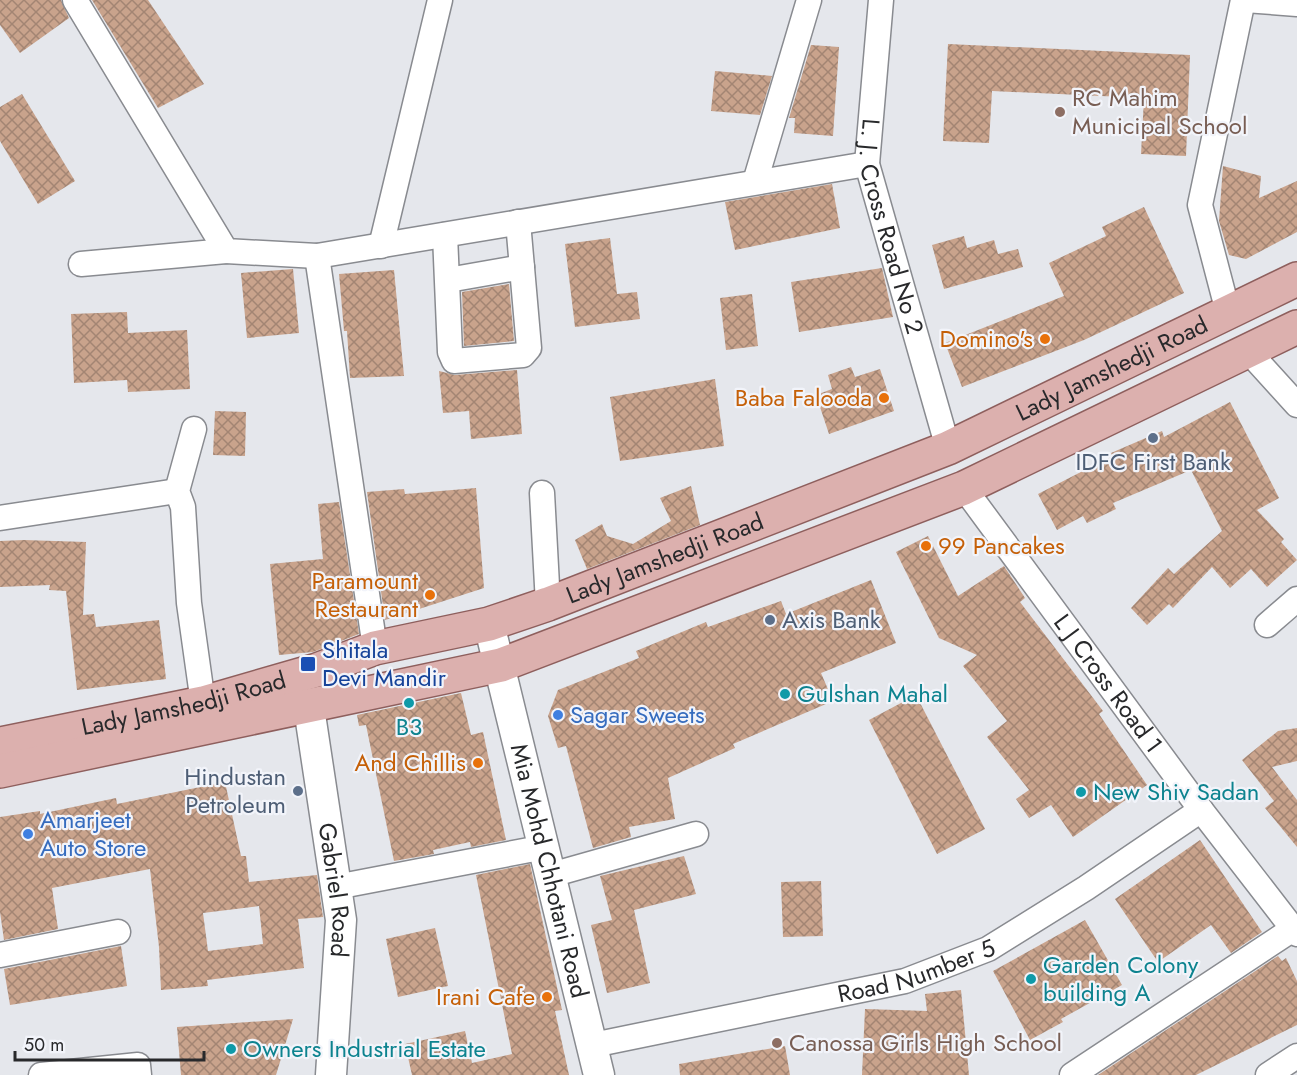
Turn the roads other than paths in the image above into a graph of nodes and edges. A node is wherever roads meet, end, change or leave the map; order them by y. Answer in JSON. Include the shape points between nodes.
{"nodes":[{"id":1,"x":75,"y":0,"type":"edge"},
{"id":2,"x":440,"y":0,"type":"edge"},
{"id":3,"x":809,"y":0,"type":"edge"},
{"id":4,"x":882,"y":0,"type":"edge"},
{"id":5,"x":1244,"y":0,"type":"edge"},
{"id":6,"x":1297,"y":3,"type":"edge"},
{"id":7,"x":867,"y":164,"type":"junction"},
{"id":8,"x":755,"y":182,"type":"junction"},
{"id":9,"x":518,"y":222,"type":"junction"},
{"id":10,"x":445,"y":235,"type":"junction"},
{"id":11,"x":381,"y":246,"type":"junction"},
{"id":12,"x":226,"y":251,"type":"junction"},
{"id":13,"x":317,"y":256,"type":"junction"},
{"id":14,"x":81,"y":264,"type":"dead end"},
{"id":15,"x":522,"y":267,"type":"junction"},
{"id":16,"x":1297,"y":279,"type":"edge"},
{"id":17,"x":448,"y":280,"type":"junction"},
{"id":18,"x":1228,"y":312,"type":"junction"},
{"id":19,"x":1297,"y":327,"type":"edge"},
{"id":20,"x":1248,"y":351,"type":"junction"},
{"id":21,"x":1297,"y":405,"type":"edge"},
{"id":22,"x":194,"y":429,"type":"dead end"},
{"id":23,"x":948,"y":448,"type":"junction"},
{"id":24,"x":964,"y":488,"type":"junction"},
{"id":25,"x":177,"y":491,"type":"junction"},
{"id":26,"x":542,"y":493,"type":"dead end"},
{"id":27,"x":0,"y":518,"type":"edge"},
{"id":28,"x":1297,"y":599,"type":"edge"},
{"id":29,"x":548,"y":604,"type":"junction"},
{"id":30,"x":489,"y":624,"type":"junction"},
{"id":31,"x":1267,"y":625,"type":"dead end"},
{"id":32,"x":375,"y":648,"type":"junction"},
{"id":33,"x":501,"y":665,"type":"junction"},
{"id":34,"x":203,"y":703,"type":"junction"},
{"id":35,"x":309,"y":708,"type":"junction"},
{"id":36,"x":0,"y":744,"type":"edge"},
{"id":37,"x":0,"y":771,"type":"edge"},
{"id":38,"x":1201,"y":810,"type":"junction"},
{"id":39,"x":696,"y":834,"type":"dead end"},
{"id":40,"x":548,"y":861,"type":"junction"},
{"id":41,"x":336,"y":887,"type":"junction"},
{"id":42,"x":1295,"y":931,"type":"edge"},
{"id":43,"x":118,"y":932,"type":"dead end"},
{"id":44,"x":0,"y":955,"type":"edge"},
{"id":45,"x":593,"y":1046,"type":"junction"},
{"id":46,"x":1297,"y":1056,"type":"edge"},
{"id":47,"x":41,"y":1075,"type":"edge"},
{"id":48,"x":140,"y":1075,"type":"edge"},
{"id":49,"x":331,"y":1075,"type":"edge"},
{"id":50,"x":599,"y":1075,"type":"edge"},
{"id":51,"x":1072,"y":1075,"type":"edge"},
{"id":52,"x":1268,"y":1075,"type":"edge"}],
"edges":[{"from":1,"to":12,"type":"street"},
{"from":2,"to":11,"type":"street"},
{"from":3,"to":8,"type":"street"},
{"from":4,"to":7,"type":"street","name":"L. J. Cross Road No 2"},
{"from":5,"to":6,"type":"street"},
{"from":5,"to":18,"type":"street","via":[[1200,205]]},
{"from":7,"to":8,"type":"street"},
{"from":7,"to":23,"type":"street","name":"L. J. Cross Road No 2"},
{"from":8,"to":9,"type":"street"},
{"from":9,"to":10,"type":"street"},
{"from":9,"to":15,"type":"street"},
{"from":10,"to":11,"type":"street"},
{"from":10,"to":17,"type":"street"},
{"from":11,"to":13,"type":"street"},
{"from":12,"to":13,"type":"street"},
{"from":12,"to":14,"type":"street"},
{"from":13,"to":32,"type":"street"},
{"from":15,"to":17,"type":"street"},
{"from":15,"to":17,"type":"street","via":[[529,348],[523,355],[454,360],[450,352]]},
{"from":16,"to":18,"type":"main road","name":"Lady Jamshedji Road"},
{"from":18,"to":23,"type":"main road","name":"Lady Jamshedji Road"},
{"from":19,"to":20,"type":"main road","name":"Lady Jamshedji Road"},
{"from":20,"to":21,"type":"street"},
{"from":20,"to":24,"type":"main road","name":"Lady Jamshedji Road"},
{"from":22,"to":25,"type":"street"},
{"from":23,"to":29,"type":"main road","name":"Lady Jamshedji Road"},
{"from":24,"to":33,"type":"main road","name":"Lady Jamshedji Road"},
{"from":24,"to":38,"type":"street","name":"L J Cross Road 1"},
{"from":25,"to":27,"type":"street"},
{"from":25,"to":34,"type":"street","via":[[183,507],[189,603]]},
{"from":26,"to":29,"type":"street"},
{"from":28,"to":31,"type":"street"},
{"from":29,"to":30,"type":"main road","name":"Lady Jamshedji Road"},
{"from":30,"to":32,"type":"main road","name":"Lady Jamshedji Road"},
{"from":30,"to":33,"type":"street","name":"Mia Mohd Chhotani Road"},
{"from":32,"to":34,"type":"main road","name":"Lady Jamshedji Road","via":[[317,670]]},
{"from":33,"to":35,"type":"main road","name":"Lady Jamshedji Road"},
{"from":33,"to":40,"type":"street","name":"Mia Mohd Chhotani Road"},
{"from":34,"to":36,"type":"main road","name":"Lady Jamshedji Road"},
{"from":35,"to":37,"type":"main road","name":"Lady Jamshedji Road"},
{"from":35,"to":41,"type":"street","name":"Gabriel Road"},
{"from":38,"to":42,"type":"street","name":"L J Cross Road 1"},
{"from":38,"to":45,"type":"street","name":"Road Number 5","via":[[988,949],[948,965],[905,981]]},
{"from":39,"to":40,"type":"street"},
{"from":40,"to":41,"type":"street"},
{"from":40,"to":45,"type":"street","name":"Mia Mohd Chhotani Road"},
{"from":41,"to":49,"type":"street","name":"Gabriel Road","via":[[341,920]]},
{"from":42,"to":51,"type":"street"},
{"from":43,"to":44,"type":"street"},
{"from":45,"to":50,"type":"street","name":"Mia Mohd Chhotani Road"},
{"from":46,"to":52,"type":"street"},
{"from":47,"to":48,"type":"street","via":[[138,1065]]}]}
